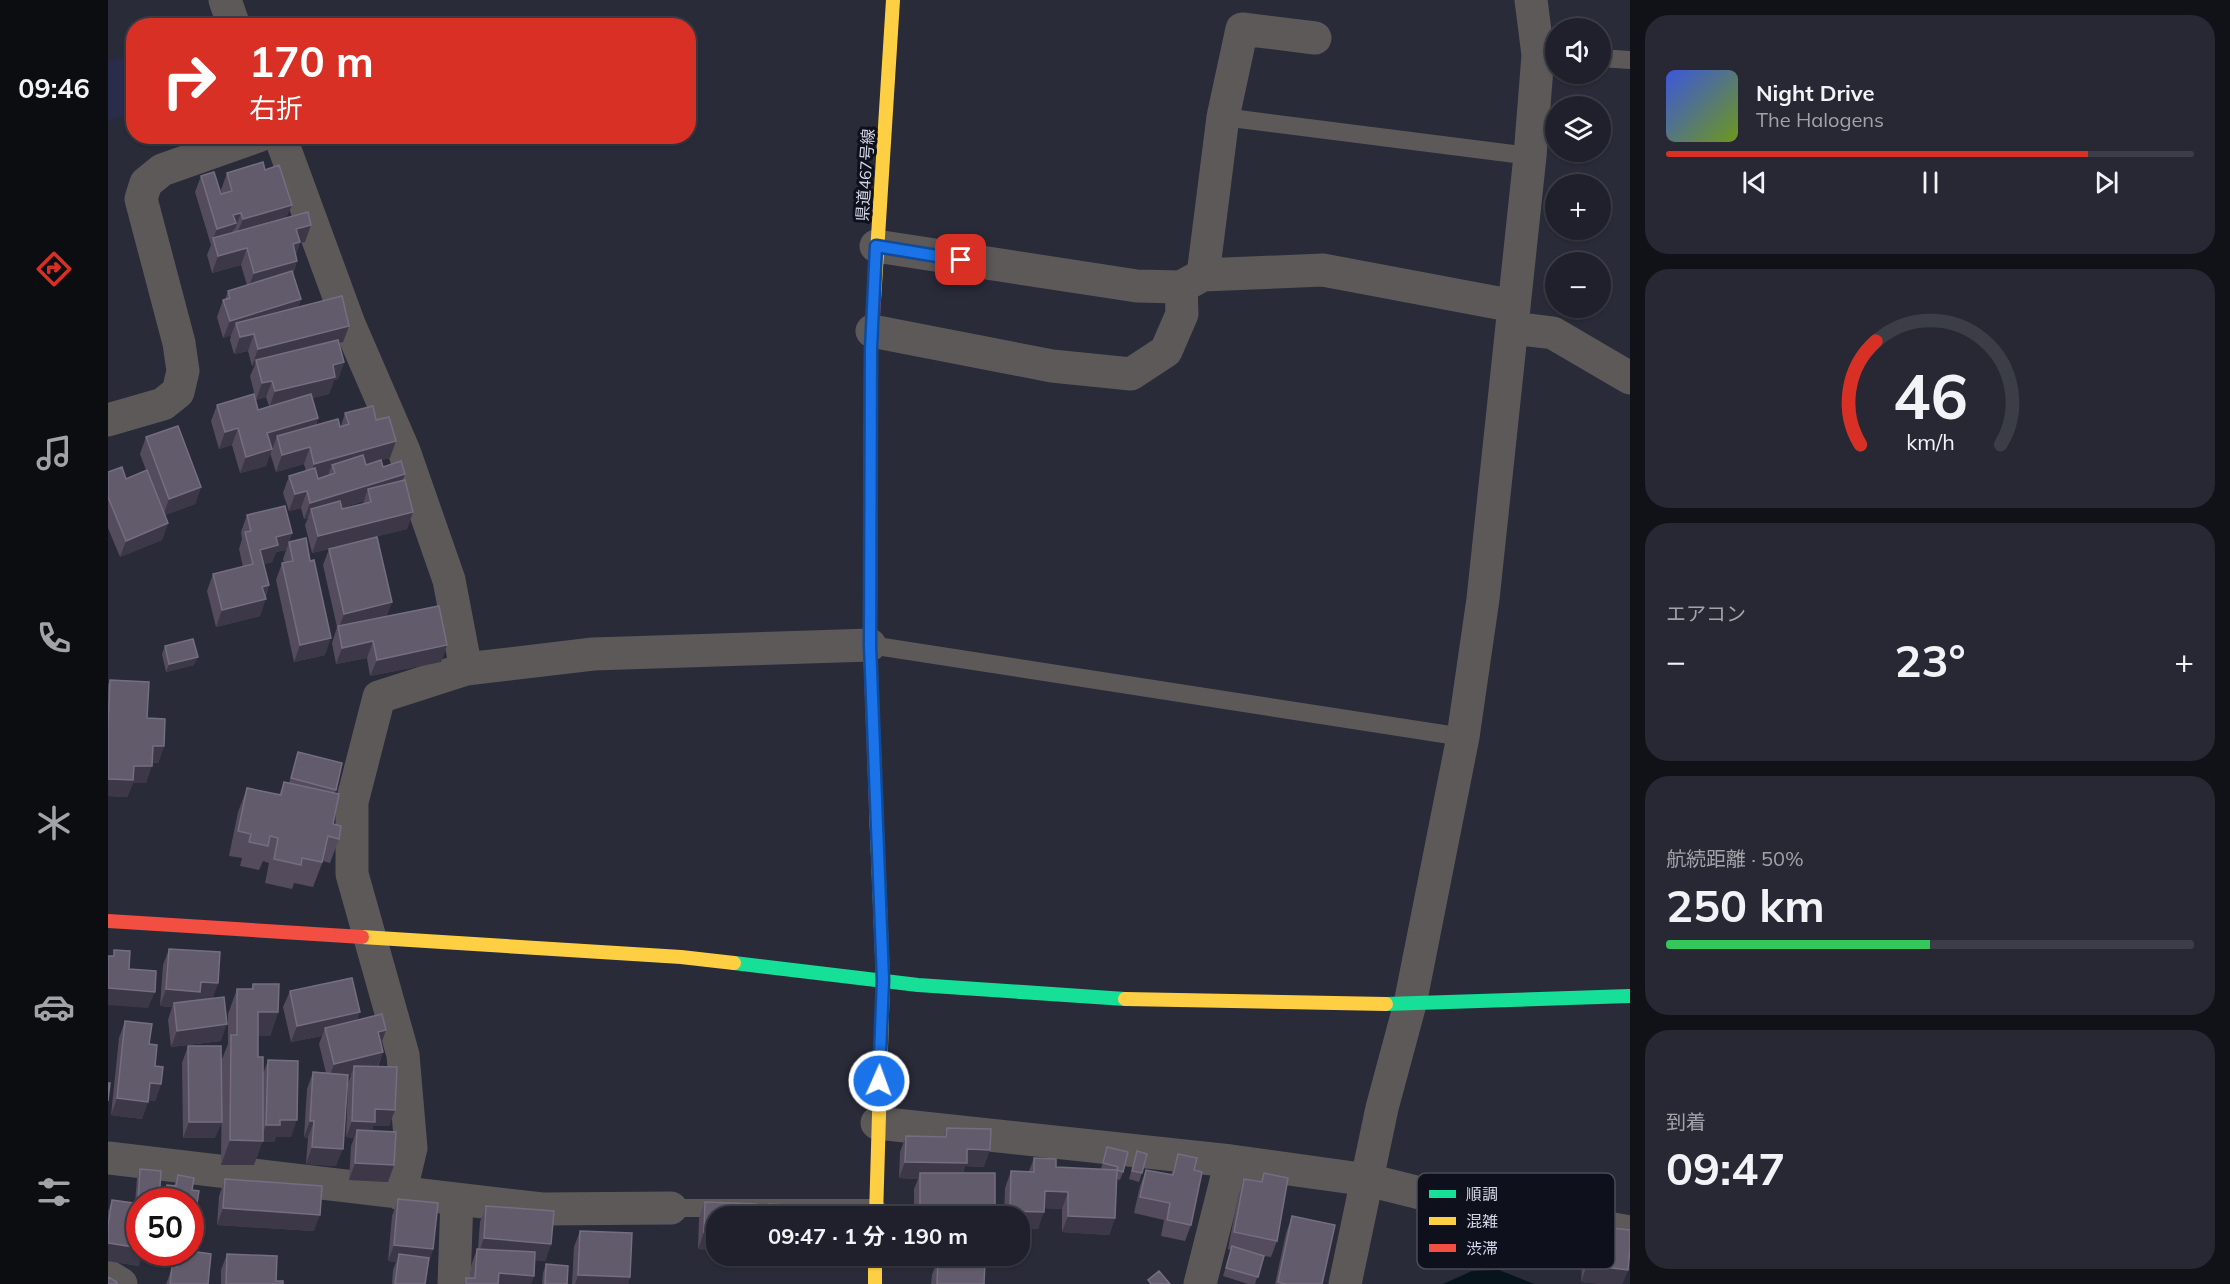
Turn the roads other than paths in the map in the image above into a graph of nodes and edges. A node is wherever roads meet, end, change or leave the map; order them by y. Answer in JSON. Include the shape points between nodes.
{"nodes":[{"id":1,"x":225,"y":0,"type":"edge"},
{"id":2,"x":892,"y":0,"type":"edge"},
{"id":3,"x":1532,"y":0,"type":"edge"},
{"id":4,"x":231,"y":18,"type":"edge"},
{"id":5,"x":1315,"y":38,"type":"dead end"},
{"id":6,"x":1545,"y":48,"type":"edge"},
{"id":7,"x":1611,"y":59,"type":"edge"},
{"id":8,"x":1630,"y":60,"type":"edge"},
{"id":9,"x":1545,"y":67,"type":"edge"},
{"id":10,"x":1222,"y":117,"type":"junction"},
{"id":11,"x":235,"y":144,"type":"edge"},
{"id":12,"x":283,"y":144,"type":"edge"},
{"id":13,"x":1530,"y":156,"type":"junction"},
{"id":14,"x":876,"y":246,"type":"junction"},
{"id":15,"x":1192,"y":281,"type":"junction"},
{"id":16,"x":1513,"y":317,"type":"junction"},
{"id":17,"x":872,"y":331,"type":"junction"},
{"id":18,"x":1630,"y":378,"type":"edge"},
{"id":19,"x":108,"y":420,"type":"edge"},
{"id":20,"x":870,"y":645,"type":"junction"},
{"id":21,"x":466,"y":669,"type":"junction"},
{"id":22,"x":1463,"y":737,"type":"junction"},
{"id":23,"x":108,"y":921,"type":"edge"},
{"id":24,"x":369,"y":939,"type":"junction"},
{"id":25,"x":883,"y":980,"type":"junction"},
{"id":26,"x":1630,"y":996,"type":"edge"},
{"id":27,"x":1410,"y":1004,"type":"junction"},
{"id":28,"x":877,"y":1123,"type":"junction"},
{"id":29,"x":108,"y":1158,"type":"edge"},
{"id":30,"x":1231,"y":1161,"type":"junction"},
{"id":31,"x":1368,"y":1180,"type":"junction"},
{"id":32,"x":1417,"y":1192,"type":"edge"},
{"id":33,"x":400,"y":1194,"type":"junction"},
{"id":34,"x":457,"y":1199,"type":"junction"},
{"id":35,"x":877,"y":1206,"type":"edge"},
{"id":36,"x":671,"y":1208,"type":"joint"},
{"id":37,"x":706,"y":1209,"type":"edge"},
{"id":38,"x":1615,"y":1229,"type":"edge"},
{"id":39,"x":1630,"y":1232,"type":"edge"},
{"id":40,"x":875,"y":1266,"type":"edge"},
{"id":41,"x":108,"y":1276,"type":"edge"},
{"id":42,"x":121,"y":1284,"type":"edge"},
{"id":43,"x":454,"y":1284,"type":"edge"},
{"id":44,"x":874,"y":1284,"type":"edge"},
{"id":45,"x":1200,"y":1284,"type":"edge"},
{"id":46,"x":1345,"y":1284,"type":"edge"}],
"edges":[{"from":1,"to":4,"type":"street"},
{"from":2,"to":14,"type":"street","name":"県道467号線"},
{"from":3,"to":6,"type":"street"},
{"from":5,"to":10,"type":"street","via":[[1242,29]]},
{"from":7,"to":8,"type":"lane"},
{"from":9,"to":13,"type":"street"},
{"from":10,"to":13,"type":"lane"},
{"from":10,"to":15,"type":"street"},
{"from":11,"to":19,"type":"street","via":[[162,170],[146,183],[141,200],[183,371],[178,392],[163,404]]},
{"from":12,"to":21,"type":"street","via":[[350,324],[408,461],[449,580]]},
{"from":13,"to":16,"type":"street"},
{"from":14,"to":15,"type":"street","via":[[1137,286]]},
{"from":14,"to":17,"type":"street","name":"県道467号線"},
{"from":15,"to":16,"type":"street","via":[[1323,270]]},
{"from":15,"to":17,"type":"street","via":[[1166,351],[1131,374],[1052,366]]},
{"from":16,"to":18,"type":"street","via":[[1553,333]]},
{"from":16,"to":22,"type":"street","via":[[1483,599]]},
{"from":17,"to":20,"type":"street","name":"県道467号線"},
{"from":20,"to":21,"type":"street","via":[[593,654]]},
{"from":20,"to":22,"type":"lane"},
{"from":20,"to":25,"type":"street","name":"県道467号線"},
{"from":21,"to":24,"type":"street","via":[[379,697],[352,802],[352,874]]},
{"from":22,"to":27,"type":"street"},
{"from":23,"to":24,"type":"street"},
{"from":24,"to":25,"type":"street","via":[[681,957]]},
{"from":24,"to":33,"type":"street","via":[[404,1055],[411,1148]]},
{"from":25,"to":27,"type":"street","via":[[1118,999]]},
{"from":25,"to":28,"type":"street","name":"県道467号線"},
{"from":26,"to":27,"type":"street"},
{"from":27,"to":31,"type":"street","via":[[1382,1108]]},
{"from":28,"to":30,"type":"street"},
{"from":28,"to":35,"type":"street","name":"県道467号線"},
{"from":29,"to":33,"type":"street"},
{"from":30,"to":31,"type":"street"},
{"from":30,"to":45,"type":"street"},
{"from":31,"to":32,"type":"street"},
{"from":31,"to":46,"type":"street"},
{"from":33,"to":34,"type":"street"},
{"from":34,"to":36,"type":"street","via":[[542,1209]]},
{"from":34,"to":43,"type":"street"},
{"from":36,"to":37,"type":"lane"},
{"from":38,"to":39,"type":"street"},
{"from":40,"to":44,"type":"street"},
{"from":41,"to":42,"type":"street"}]}
